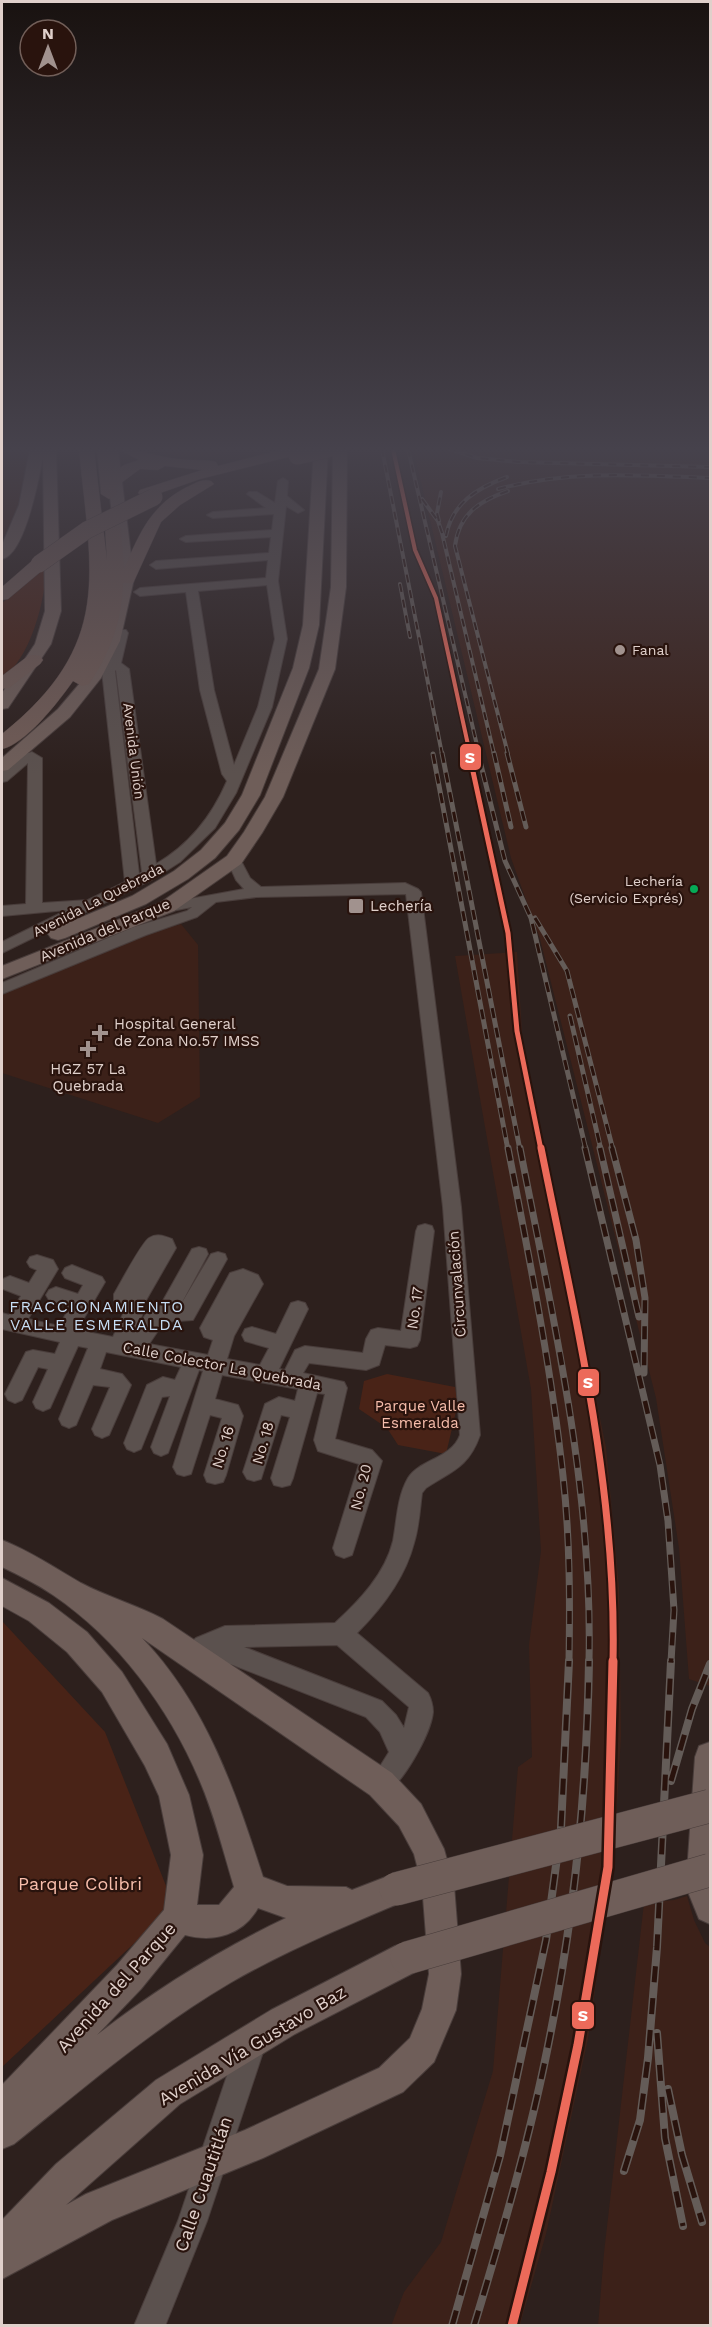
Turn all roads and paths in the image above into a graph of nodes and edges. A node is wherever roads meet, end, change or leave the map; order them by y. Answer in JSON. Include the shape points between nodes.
{"nodes":[{"id":1,"x":42,"y":558,"type":"edge"},
{"id":2,"x":52,"y":558,"type":"edge"},
{"id":3,"x":80,"y":558,"type":"edge"},
{"id":4,"x":97,"y":558,"type":"edge"},
{"id":5,"x":115,"y":558,"type":"edge"},
{"id":6,"x":125,"y":558,"type":"edge"},
{"id":7,"x":136,"y":558,"type":"edge"},
{"id":8,"x":253,"y":558,"type":"edge"},
{"id":9,"x":274,"y":558,"type":"edge"},
{"id":10,"x":315,"y":558,"type":"edge"},
{"id":11,"x":339,"y":558,"type":"edge"},
{"id":12,"x":156,"y":565,"type":"dead end"},
{"id":13,"x":339,"y":570,"type":"junction"},
{"id":14,"x":314,"y":571,"type":"junction"},
{"id":15,"x":127,"y":579,"type":"junction"},
{"id":16,"x":272,"y":581,"type":"junction"},
{"id":17,"x":6,"y":582,"type":"edge"},
{"id":18,"x":191,"y":587,"type":"junction"},
{"id":19,"x":140,"y":592,"type":"dead end"},
{"id":20,"x":2,"y":595,"type":"edge"},
{"id":21,"x":122,"y":633,"type":"dead end"},
{"id":22,"x":34,"y":660,"type":"junction"},
{"id":23,"x":114,"y":664,"type":"junction"},
{"id":24,"x":2,"y":684,"type":"edge"},
{"id":25,"x":2,"y":704,"type":"edge"},
{"id":26,"x":2,"y":727,"type":"edge"},
{"id":27,"x":2,"y":743,"type":"edge"},
{"id":28,"x":2,"y":756,"type":"edge"},
{"id":29,"x":2,"y":766,"type":"edge"},
{"id":30,"x":2,"y":778,"type":"edge"},
{"id":31,"x":234,"y":781,"type":"junction"},
{"id":32,"x":234,"y":860,"type":"junction"},
{"id":33,"x":150,"y":875,"type":"junction"},
{"id":34,"x":132,"y":884,"type":"junction"},
{"id":35,"x":257,"y":892,"type":"junction"},
{"id":36,"x":215,"y":897,"type":"junction"},
{"id":37,"x":94,"y":903,"type":"junction"},
{"id":38,"x":166,"y":907,"type":"junction"},
{"id":39,"x":34,"y":908,"type":"junction"},
{"id":40,"x":2,"y":911,"type":"edge"},
{"id":41,"x":71,"y":914,"type":"junction"},
{"id":42,"x":2,"y":921,"type":"edge"},
{"id":43,"x":2,"y":948,"type":"edge"},
{"id":44,"x":2,"y":958,"type":"edge"},
{"id":45,"x":2,"y":973,"type":"edge"},
{"id":46,"x":2,"y":989,"type":"edge"},
{"id":47,"x":425,"y":1231,"type":"dead end"},
{"id":48,"x":208,"y":1257,"type":"dead end"},
{"id":49,"x":37,"y":1262,"type":"dead end"},
{"id":50,"x":72,"y":1273,"type":"dead end"},
{"id":51,"x":10,"y":1284,"type":"dead end"},
{"id":52,"x":34,"y":1292,"type":"junction"},
{"id":53,"x":56,"y":1295,"type":"dead end"},
{"id":54,"x":83,"y":1304,"type":"junction"},
{"id":55,"x":132,"y":1307,"type":"dead end"},
{"id":56,"x":298,"y":1309,"type":"dead end"},
{"id":57,"x":8,"y":1323,"type":"edge"},
{"id":58,"x":224,"y":1335,"type":"dead end"},
{"id":59,"x":252,"y":1335,"type":"dead end"},
{"id":60,"x":68,"y":1336,"type":"junction"},
{"id":61,"x":281,"y":1344,"type":"junction"},
{"id":62,"x":118,"y":1346,"type":"junction"},
{"id":63,"x":193,"y":1360,"type":"junction"},
{"id":64,"x":60,"y":1364,"type":"junction"},
{"id":65,"x":216,"y":1365,"type":"junction"},
{"id":66,"x":266,"y":1374,"type":"junction"},
{"id":67,"x":87,"y":1375,"type":"junction"},
{"id":68,"x":300,"y":1381,"type":"junction"},
{"id":69,"x":337,"y":1388,"type":"joint"},
{"id":70,"x":182,"y":1390,"type":"junction"},
{"id":71,"x":15,"y":1394,"type":"dead end"},
{"id":72,"x":43,"y":1402,"type":"dead end"},
{"id":73,"x":204,"y":1404,"type":"junction"},
{"id":74,"x":302,"y":1411,"type":"junction"},
{"id":75,"x":69,"y":1419,"type":"dead end"},
{"id":76,"x":102,"y":1429,"type":"dead end"},
{"id":77,"x":134,"y":1443,"type":"dead end"},
{"id":78,"x":161,"y":1447,"type":"dead end"},
{"id":79,"x":184,"y":1467,"type":"dead end"},
{"id":80,"x":254,"y":1472,"type":"dead end"},
{"id":81,"x":214,"y":1475,"type":"dead end"},
{"id":82,"x":282,"y":1478,"type":"dead end"},
{"id":83,"x":344,"y":1548,"type":"dead end"},
{"id":84,"x":2,"y":1553,"type":"edge"},
{"id":85,"x":2,"y":1591,"type":"edge"},
{"id":86,"x":72,"y":1592,"type":"junction"},
{"id":87,"x":340,"y":1634,"type":"junction"},
{"id":88,"x":197,"y":1651,"type":"junction"},
{"id":89,"x":402,"y":1754,"type":"junction"},
{"id":90,"x":711,"y":1757,"type":"edge"},
{"id":91,"x":381,"y":1784,"type":"junction"},
{"id":92,"x":711,"y":1806,"type":"edge"},
{"id":93,"x":711,"y":1870,"type":"edge"},
{"id":94,"x":251,"y":1889,"type":"junction"},
{"id":95,"x":357,"y":1903,"type":"junction"},
{"id":96,"x":711,"y":1908,"type":"edge"},
{"id":97,"x":179,"y":1917,"type":"junction"},
{"id":98,"x":252,"y":2041,"type":"junction"},
{"id":99,"x":2,"y":2110,"type":"edge"},
{"id":100,"x":2,"y":2132,"type":"edge"},
{"id":101,"x":214,"y":2159,"type":"junction"},
{"id":102,"x":2,"y":2245,"type":"edge"},
{"id":103,"x":2,"y":2261,"type":"edge"},
{"id":104,"x":149,"y":2325,"type":"edge"}],
"edges":[{"from":1,"to":17,"type":"highway","bridge":true},
{"from":2,"to":22,"type":"main road","via":[[53,612]]},
{"from":3,"to":26,"type":"highway","via":[[82,601],[64,654],[45,686]]},
{"from":4,"to":27,"type":"highway","via":[[99,580],[92,622],[80,655],[59,690],[25,726]]},
{"from":5,"to":28,"type":"highway","via":[[115,597],[97,659],[37,729]]},
{"from":6,"to":15,"type":"main road"},
{"from":7,"to":15,"type":"highway"},
{"from":8,"to":12,"type":"street"},
{"from":9,"to":16,"type":"street","name":"Avenida La Quebrada"},
{"from":10,"to":14,"type":"main road","name":"Avenida del Parque"},
{"from":11,"to":13,"type":"main road","name":"Avenida del Parque"},
{"from":13,"to":14,"type":"main road"},
{"from":13,"to":32,"type":"main road","name":"Avenida del Parque","via":[[336,624],[327,669],[274,797]]},
{"from":14,"to":44,"type":"main road","name":"Avenida del Parque","via":[[311,625],[301,668],[251,795],[233,826],[182,875],[139,900]]},
{"from":15,"to":29,"type":"main road","via":[[112,641],[93,678],[64,713]]},
{"from":16,"to":18,"type":"street"},
{"from":16,"to":31,"type":"street","name":"Avenida La Quebrada","via":[[281,639],[265,707]]},
{"from":17,"to":20,"type":"highway"},
{"from":18,"to":19,"type":"street"},
{"from":18,"to":31,"type":"street","via":[[207,690]]},
{"from":21,"to":23,"type":"street"},
{"from":22,"to":24,"type":"highway"},
{"from":22,"to":25,"type":"main road"},
{"from":23,"to":33,"type":"street","name":"Avenida Unión","via":[[123,669]]},
{"from":23,"to":34,"type":"street","via":[[108,671]]},
{"from":30,"to":39,"type":"street","via":[[26,758],[35,758]]},
{"from":31,"to":33,"type":"street","name":"Avenida La Quebrada","via":[[208,828],[175,859]]},
{"from":32,"to":35,"type":"street","via":[[244,880]]},
{"from":32,"to":38,"type":"main road","name":"Avenida del Parque"},
{"from":33,"to":34,"type":"street","name":"Avenida La Quebrada"},
{"from":34,"to":37,"type":"street","name":"Avenida La Quebrada"},
{"from":35,"to":36,"type":"street"},
{"from":35,"to":87,"type":"street","name":"Circunvalación","via":[[413,892],[452,1207],[470,1435],[457,1457],[418,1481],[412,1491],[403,1544],[390,1574],[369,1606]]},
{"from":36,"to":38,"type":"street"},
{"from":36,"to":46,"type":"street","name":"Avenida del Parque","via":[[192,914],[140,931]]},
{"from":37,"to":39,"type":"street"},
{"from":37,"to":41,"type":"street","name":"Avenida La Quebrada"},
{"from":38,"to":45,"type":"main road","name":"Avenida del Parque"},
{"from":39,"to":40,"type":"street"},
{"from":41,"to":42,"type":"street"},
{"from":41,"to":43,"type":"street","name":"Avenida La Quebrada"},
{"from":47,"to":68,"type":"street","name":"No. 17","via":[[410,1340],[378,1336],[372,1359],[366,1362],[305,1354]]},
{"from":48,"to":62,"type":"street","via":[[186,1314],[154,1318]]},
{"from":49,"to":52,"type":"street","via":[[48,1269]]},
{"from":50,"to":54,"type":"street","via":[[95,1282]]},
{"from":51,"to":52,"type":"street"},
{"from":52,"to":57,"type":"street"},
{"from":53,"to":54,"type":"street"},
{"from":54,"to":60,"type":"street"},
{"from":55,"to":62,"type":"street","via":[[132,1319]]},
{"from":56,"to":61,"type":"street"},
{"from":57,"to":60,"type":"street","name":"Calle Colector La Quebrada"},
{"from":58,"to":65,"type":"street","name":"No. 16"},
{"from":59,"to":61,"type":"street"},
{"from":60,"to":62,"type":"street","name":"Calle Colector La Quebrada"},
{"from":60,"to":64,"type":"street"},
{"from":61,"to":66,"type":"street"},
{"from":62,"to":63,"type":"street","name":"Calle Colector La Quebrada"},
{"from":62,"to":67,"type":"street"},
{"from":63,"to":65,"type":"street","name":"Calle Colector La Quebrada"},
{"from":63,"to":70,"type":"street"},
{"from":64,"to":71,"type":"street","via":[[33,1358]]},
{"from":64,"to":72,"type":"street"},
{"from":65,"to":66,"type":"street","name":"Calle Colector La Quebrada"},
{"from":65,"to":73,"type":"street","name":"No. 16"},
{"from":66,"to":68,"type":"street","name":"Calle Colector La Quebrada"},
{"from":67,"to":75,"type":"street"},
{"from":67,"to":76,"type":"street","via":[[115,1380],[121,1385]]},
{"from":68,"to":69,"type":"street","name":"Calle Colector La Quebrada"},
{"from":68,"to":74,"type":"street","name":"No. 18"},
{"from":69,"to":83,"type":"street","name":"No. 20","via":[[325,1445],[365,1456],[370,1461]]},
{"from":70,"to":77,"type":"street","via":[[163,1386],[154,1391]]},
{"from":70,"to":78,"type":"street"},
{"from":73,"to":79,"type":"street","name":"No. 16"},
{"from":73,"to":81,"type":"street","name":"No. 16","via":[[227,1409],[233,1416]]},
{"from":74,"to":80,"type":"street","name":"No. 18","via":[[279,1406],[272,1410]]},
{"from":74,"to":82,"type":"street","name":"No. 18"},
{"from":84,"to":86,"type":"main road"},
{"from":85,"to":97,"type":"main road","name":"Avenida del Parque","via":[[39,1612],[76,1642],[112,1682],[156,1755],[174,1795],[187,1855]]},
{"from":86,"to":88,"type":"main road","via":[[132,1617]]},
{"from":86,"to":94,"type":"main road","via":[[118,1633],[154,1673],[193,1735],[211,1770]]},
{"from":87,"to":88,"type":"street","via":[[225,1637]]},
{"from":87,"to":89,"type":"street","via":[[420,1701],[422,1717]]},
{"from":88,"to":89,"type":"street","via":[[240,1657],[374,1709],[392,1728]]},
{"from":88,"to":91,"type":"main road"},
{"from":89,"to":91,"type":"street"},
{"from":90,"to":96,"type":"main road","via":[[702,1887]]},
{"from":91,"to":101,"type":"main road","via":[[410,1815],[428,1849],[438,1885],[445,1974],[439,2010],[422,2050],[391,2080],[251,2146]]},
{"from":92,"to":95,"type":"main road","bridge":true,"via":[[396,1889]]},
{"from":93,"to":98,"type":"main road","name":"Avenida Vía Gustavo Baz","bridge":true,"via":[[407,1958]]},
{"from":94,"to":95,"type":"main road","via":[[287,1902]]},
{"from":94,"to":97,"type":"main road","via":[[241,1908],[220,1923]]},
{"from":95,"to":100,"type":"main road","via":[[239,1959],[160,2009]]},
{"from":97,"to":99,"type":"main road","name":"Avenida del Parque","via":[[129,1977]]},
{"from":98,"to":101,"type":"street","name":"Calle Cuautitlán"},
{"from":98,"to":102,"type":"main road","name":"Avenida Vía Gustavo Baz","via":[[168,2092],[69,2177]]},
{"from":101,"to":103,"type":"main road","via":[[99,2207]]},
{"from":101,"to":104,"type":"street","name":"Calle Cuautitlán","via":[[166,2290]]}]}
